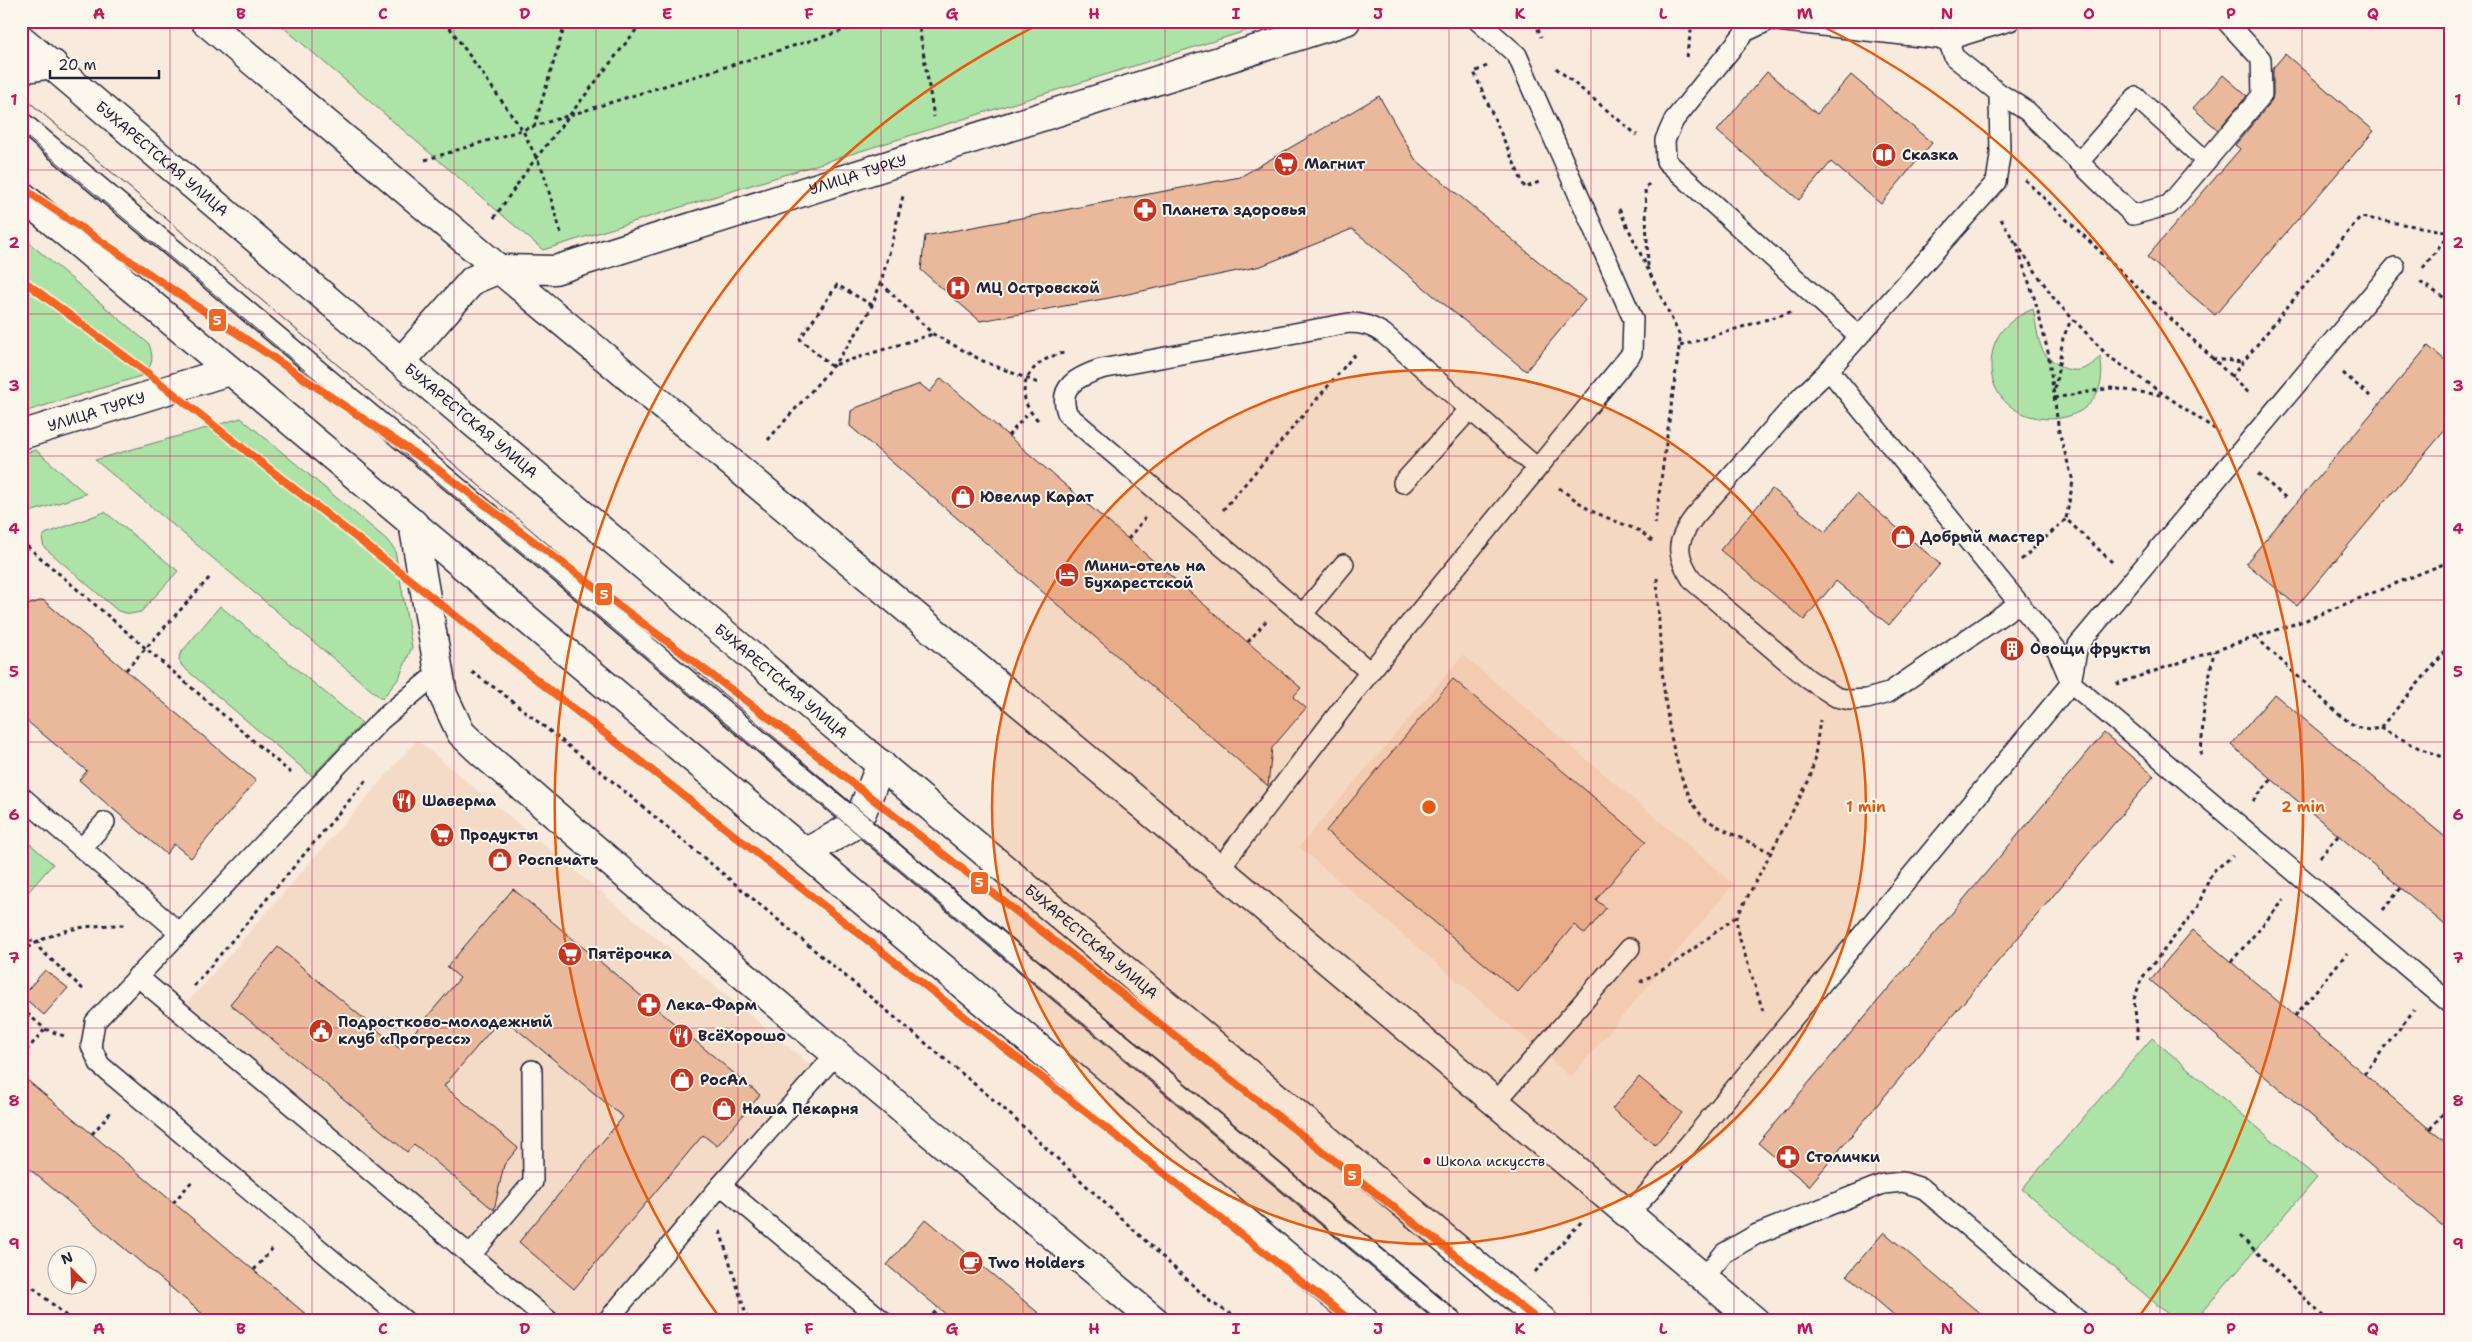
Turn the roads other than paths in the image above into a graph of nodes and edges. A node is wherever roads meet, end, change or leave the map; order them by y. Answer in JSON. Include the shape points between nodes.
{"nodes":[{"id":1,"x":205,"y":21,"type":"edge"},
{"id":2,"x":1346,"y":21,"type":"edge"},
{"id":3,"x":1478,"y":21,"type":"edge"},
{"id":4,"x":1768,"y":21,"type":"edge"},
{"id":5,"x":1777,"y":21,"type":"edge"},
{"id":6,"x":1942,"y":21,"type":"edge"},
{"id":7,"x":2010,"y":21,"type":"edge"},
{"id":8,"x":2226,"y":21,"type":"edge"},
{"id":9,"x":21,"y":39,"type":"edge"},
{"id":10,"x":1948,"y":40,"type":"junction"},
{"id":11,"x":53,"y":64,"type":"junction"},
{"id":12,"x":21,"y":71,"type":"edge"},
{"id":13,"x":1999,"y":92,"type":"junction"},
{"id":14,"x":21,"y":121,"type":"edge"},
{"id":15,"x":2206,"y":161,"type":"junction"},
{"id":16,"x":2079,"y":162,"type":"junction"},
{"id":17,"x":21,"y":195,"type":"edge"},
{"id":18,"x":2395,"y":267,"type":"road end"},
{"id":19,"x":499,"y":269,"type":"junction"},
{"id":20,"x":1858,"y":335,"type":"junction"},
{"id":21,"x":401,"y":362,"type":"junction"},
{"id":22,"x":1828,"y":370,"type":"junction"},
{"id":23,"x":229,"y":371,"type":"junction"},
{"id":24,"x":1470,"y":409,"type":"junction"},
{"id":25,"x":21,"y":435,"type":"edge"},
{"id":26,"x":1537,"y":468,"type":"junction"},
{"id":27,"x":1404,"y":483,"type":"dead end"},
{"id":28,"x":413,"y":523,"type":"junction"},
{"id":29,"x":1344,"y":564,"type":"dead end"},
{"id":30,"x":2018,"y":604,"type":"junction"},
{"id":31,"x":1302,"y":615,"type":"junction"},
{"id":32,"x":451,"y":672,"type":"junction"},
{"id":33,"x":1370,"y":672,"type":"junction"},
{"id":34,"x":2071,"y":683,"type":"junction"},
{"id":35,"x":882,"y":764,"type":"junction"},
{"id":36,"x":21,"y":796,"type":"edge"},
{"id":37,"x":855,"y":821,"type":"junction"},
{"id":38,"x":105,"y":822,"type":"dead end"},
{"id":39,"x":82,"y":848,"type":"junction"},
{"id":40,"x":807,"y":852,"type":"junction"},
{"id":41,"x":1219,"y":868,"type":"junction"},
{"id":42,"x":180,"y":933,"type":"junction"},
{"id":43,"x":1630,"y":948,"type":"dead end"},
{"id":44,"x":137,"y":976,"type":"junction"},
{"id":45,"x":2451,"y":1004,"type":"edge"},
{"id":46,"x":836,"y":1054,"type":"junction"},
{"id":47,"x":532,"y":1070,"type":"dead end"},
{"id":48,"x":1496,"y":1102,"type":"junction"},
{"id":49,"x":721,"y":1185,"type":"junction"},
{"id":50,"x":1629,"y":1213,"type":"junction"},
{"id":51,"x":471,"y":1255,"type":"junction"},
{"id":52,"x":1704,"y":1278,"type":"junction"},
{"id":53,"x":405,"y":1321,"type":"edge"},
{"id":54,"x":549,"y":1321,"type":"edge"},
{"id":55,"x":607,"y":1321,"type":"edge"},
{"id":56,"x":883,"y":1321,"type":"edge"},
{"id":57,"x":1155,"y":1321,"type":"edge"},
{"id":58,"x":1364,"y":1321,"type":"edge"},
{"id":59,"x":1452,"y":1321,"type":"edge"},
{"id":60,"x":1543,"y":1321,"type":"edge"},
{"id":61,"x":1755,"y":1321,"type":"edge"},
{"id":62,"x":2079,"y":1321,"type":"edge"}],
"edges":[{"from":1,"to":19,"type":"street"},
{"from":2,"to":19,"type":"street","name":"УЛИЦА ТУРКУ","via":[[571,266],[555,270]]},
{"from":3,"to":26,"type":"lane","via":[[1517,55],[1633,319],[1632,353]]},
{"from":4,"to":20,"type":"lane","via":[[1745,32],[1674,120],[1665,140],[1666,161]]},
{"from":5,"to":10,"type":"lane"},
{"from":6,"to":10,"type":"lane"},
{"from":7,"to":10,"type":"lane"},
{"from":8,"to":15,"type":"lane","via":[[2261,59],[2262,95]]},
{"from":9,"to":11,"type":"street","name":"БУХАРЕСТСКАЯ УЛИЦА"},
{"from":10,"to":13,"type":"lane","via":[[1954,57]]},
{"from":11,"to":12,"type":"street"},
{"from":11,"to":21,"type":"street","name":"БУХАРЕСТСКАЯ УЛИЦА"},
{"from":13,"to":16,"type":"lane","via":[[2027,111]]},
{"from":13,"to":20,"type":"lane","via":[[2000,156],[1996,182]]},
{"from":14,"to":37,"type":"lane"},
{"from":15,"to":16,"type":"lane","via":[[2169,205],[2133,215]]},
{"from":15,"to":16,"type":"lane","via":[[2136,97]]},
{"from":17,"to":23,"type":"street"},
{"from":18,"to":34,"type":"lane","via":[[2078,645]]},
{"from":19,"to":21,"type":"street","name":"УЛИЦА ТУРКУ","via":[[473,280]]},
{"from":19,"to":41,"type":"street"},
{"from":20,"to":22,"type":"lane"},
{"from":21,"to":35,"type":"street","name":"БУХАРЕСТСКАЯ УЛИЦА"},
{"from":22,"to":30,"type":"lane"},
{"from":22,"to":30,"type":"lane","via":[[1684,530],[1678,546],[1682,564],[1693,582],[1808,679],[1836,697],[1850,700],[1888,693]]},
{"from":23,"to":25,"type":"street","name":"УЛИЦА ТУРКУ"},
{"from":23,"to":28,"type":"street"},
{"from":24,"to":26,"type":"lane"},
{"from":24,"to":27,"type":"lane"},
{"from":24,"to":31,"type":"lane","via":[[1384,334],[1359,323],[1101,369],[1073,382],[1065,393],[1064,406],[1068,415]]},
{"from":26,"to":33,"type":"lane"},
{"from":28,"to":32,"type":"street"},
{"from":28,"to":40,"type":"street"},
{"from":29,"to":31,"type":"lane"},
{"from":30,"to":34,"type":"lane","via":[[2057,650]]},
{"from":31,"to":33,"type":"lane"},
{"from":32,"to":42,"type":"lane","via":[[380,720]]},
{"from":32,"to":46,"type":"street","via":[[443,695],[461,733]]},
{"from":33,"to":41,"type":"lane"},
{"from":34,"to":45,"type":"lane"},
{"from":34,"to":50,"type":"lane"},
{"from":35,"to":37,"type":"street"},
{"from":35,"to":60,"type":"street","name":"БУХАРЕСТСКАЯ УЛИЦА"},
{"from":36,"to":39,"type":"lane"},
{"from":37,"to":40,"type":"street","via":[[849,828]]},
{"from":37,"to":59,"type":"lane"},
{"from":38,"to":39,"type":"lane"},
{"from":39,"to":42,"type":"lane"},
{"from":40,"to":58,"type":"street"},
{"from":41,"to":48,"type":"street"},
{"from":42,"to":44,"type":"lane"},
{"from":43,"to":48,"type":"lane"},
{"from":44,"to":51,"type":"lane"},
{"from":44,"to":53,"type":"lane","via":[[95,1022],[91,1046],[100,1065]]},
{"from":46,"to":49,"type":"lane"},
{"from":46,"to":57,"type":"street"},
{"from":47,"to":51,"type":"lane","via":[[533,1182]]},
{"from":48,"to":50,"type":"street"},
{"from":49,"to":55,"type":"lane"},
{"from":49,"to":56,"type":"lane"},
{"from":50,"to":52,"type":"street"},
{"from":51,"to":54,"type":"lane"},
{"from":52,"to":61,"type":"street"},
{"from":52,"to":62,"type":"lane","via":[[1724,1253],[1757,1234],[1883,1184],[1903,1182],[1922,1188]]}]}
